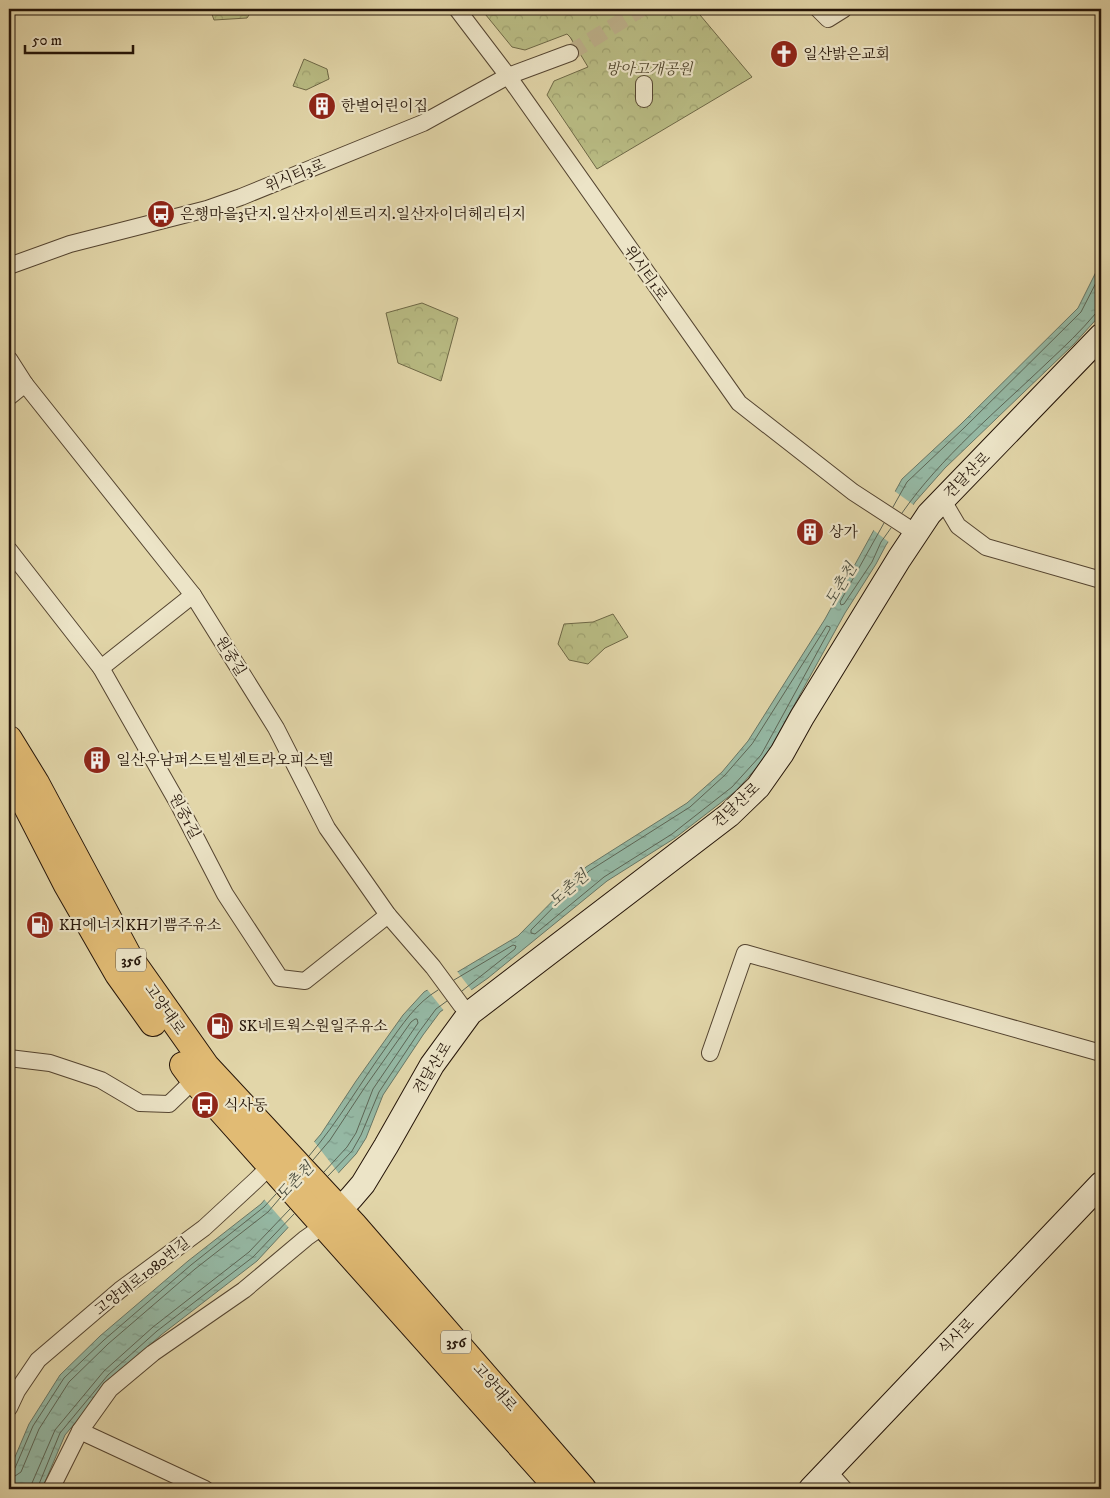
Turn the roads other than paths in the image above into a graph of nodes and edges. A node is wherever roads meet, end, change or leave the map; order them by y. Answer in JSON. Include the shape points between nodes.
{"nodes":[{"id":1,"x":457,"y":9,"type":"edge"},
{"id":2,"x":818,"y":9,"type":"edge"},
{"id":3,"x":844,"y":9,"type":"edge"},
{"id":4,"x":570,"y":53,"type":"tunnel mouth"},
{"id":5,"x":508,"y":76,"type":"junction"},
{"id":6,"x":9,"y":266,"type":"edge"},
{"id":7,"x":1101,"y":336,"type":"edge"},
{"id":8,"x":9,"y":359,"type":"edge"},
{"id":9,"x":25,"y":384,"type":"junction"},
{"id":10,"x":9,"y":397,"type":"edge"},
{"id":11,"x":942,"y":499,"type":"junction"},
{"id":12,"x":911,"y":530,"type":"junction"},
{"id":13,"x":9,"y":550,"type":"edge"},
{"id":14,"x":1101,"y":580,"type":"edge"},
{"id":15,"x":193,"y":595,"type":"junction"},
{"id":16,"x":101,"y":668,"type":"junction"},
{"id":17,"x":9,"y":739,"type":"edge"},
{"id":18,"x":9,"y":772,"type":"edge"},
{"id":19,"x":388,"y":915,"type":"junction"},
{"id":20,"x":466,"y":1009,"type":"junction"},
{"id":21,"x":710,"y":1053,"type":"dead end"},
{"id":22,"x":1101,"y":1053,"type":"edge"},
{"id":23,"x":9,"y":1058,"type":"edge"},
{"id":24,"x":194,"y":1080,"type":"junction"},
{"id":25,"x":280,"y":1162,"type":"junction"},
{"id":26,"x":1101,"y":1184,"type":"edge"},
{"id":27,"x":325,"y":1211,"type":"junction"},
{"id":28,"x":9,"y":1408,"type":"edge"},
{"id":29,"x":80,"y":1431,"type":"junction"},
{"id":30,"x":828,"y":1472,"type":"junction"},
{"id":31,"x":51,"y":1489,"type":"edge"},
{"id":32,"x":205,"y":1489,"type":"edge"},
{"id":33,"x":559,"y":1489,"type":"edge"},
{"id":34,"x":583,"y":1489,"type":"edge"},
{"id":35,"x":811,"y":1489,"type":"edge"},
{"id":36,"x":844,"y":1489,"type":"edge"}],
"edges":[{"from":1,"to":5,"type":"street","name":"위시티1로"},
{"from":2,"to":3,"type":"street","via":[[828,19]]},
{"from":4,"to":5,"type":"street","name":"위시티3로"},
{"from":5,"to":6,"type":"street","name":"위시티3로","via":[[423,123],[241,198],[70,244]]},
{"from":5,"to":12,"type":"street","name":"위시티1로","via":[[739,403],[870,504]]},
{"from":7,"to":11,"type":"street","name":"견달산로"},
{"from":8,"to":9,"type":"street","name":"원중길"},
{"from":9,"to":10,"type":"street"},
{"from":9,"to":15,"type":"street","name":"원중길"},
{"from":11,"to":12,"type":"street","name":"견달산로"},
{"from":11,"to":14,"type":"street","via":[[958,526],[986,547]]},
{"from":12,"to":20,"type":"street","name":"견달산로","via":[[782,753],[758,787],[744,802],[611,907]]},
{"from":13,"to":16,"type":"street","name":"원중1길"},
{"from":15,"to":16,"type":"street"},
{"from":15,"to":19,"type":"street","name":"원중길","via":[[276,728],[327,828]]},
{"from":16,"to":19,"type":"street","name":"원중1길","via":[[225,894],[280,978],[304,981]]},
{"from":17,"to":25,"type":"main road","name":"고양대로","number":"356","via":[[129,957],[206,1066]]},
{"from":18,"to":24,"type":"main road","name":"고양대로","via":[[67,885],[118,974]]},
{"from":19,"to":20,"type":"street","name":"원중길"},
{"from":20,"to":27,"type":"street","name":"견달산로","via":[[363,1184]]},
{"from":21,"to":22,"type":"street","via":[[745,953]]},
{"from":23,"to":24,"type":"street","via":[[50,1063],[101,1080],[140,1103],[169,1104]]},
{"from":24,"to":25,"type":"main road","name":"고양대로"},
{"from":25,"to":27,"type":"main road","number":"356"},
{"from":25,"to":28,"type":"street","name":"고양대로1080번길","via":[[204,1228],[120,1290],[38,1360]]},
{"from":26,"to":30,"type":"street","name":"식사로"},
{"from":27,"to":29,"type":"street","via":[[306,1238],[244,1290],[153,1353],[110,1389]]},
{"from":27,"to":33,"type":"main road","name":"고양대로","number":"356"},
{"from":27,"to":34,"type":"main road","name":"고양대로","number":"356"},
{"from":29,"to":31,"type":"street"},
{"from":29,"to":32,"type":"street"},
{"from":30,"to":35,"type":"street","name":"식사로"},
{"from":30,"to":36,"type":"street"}]}
